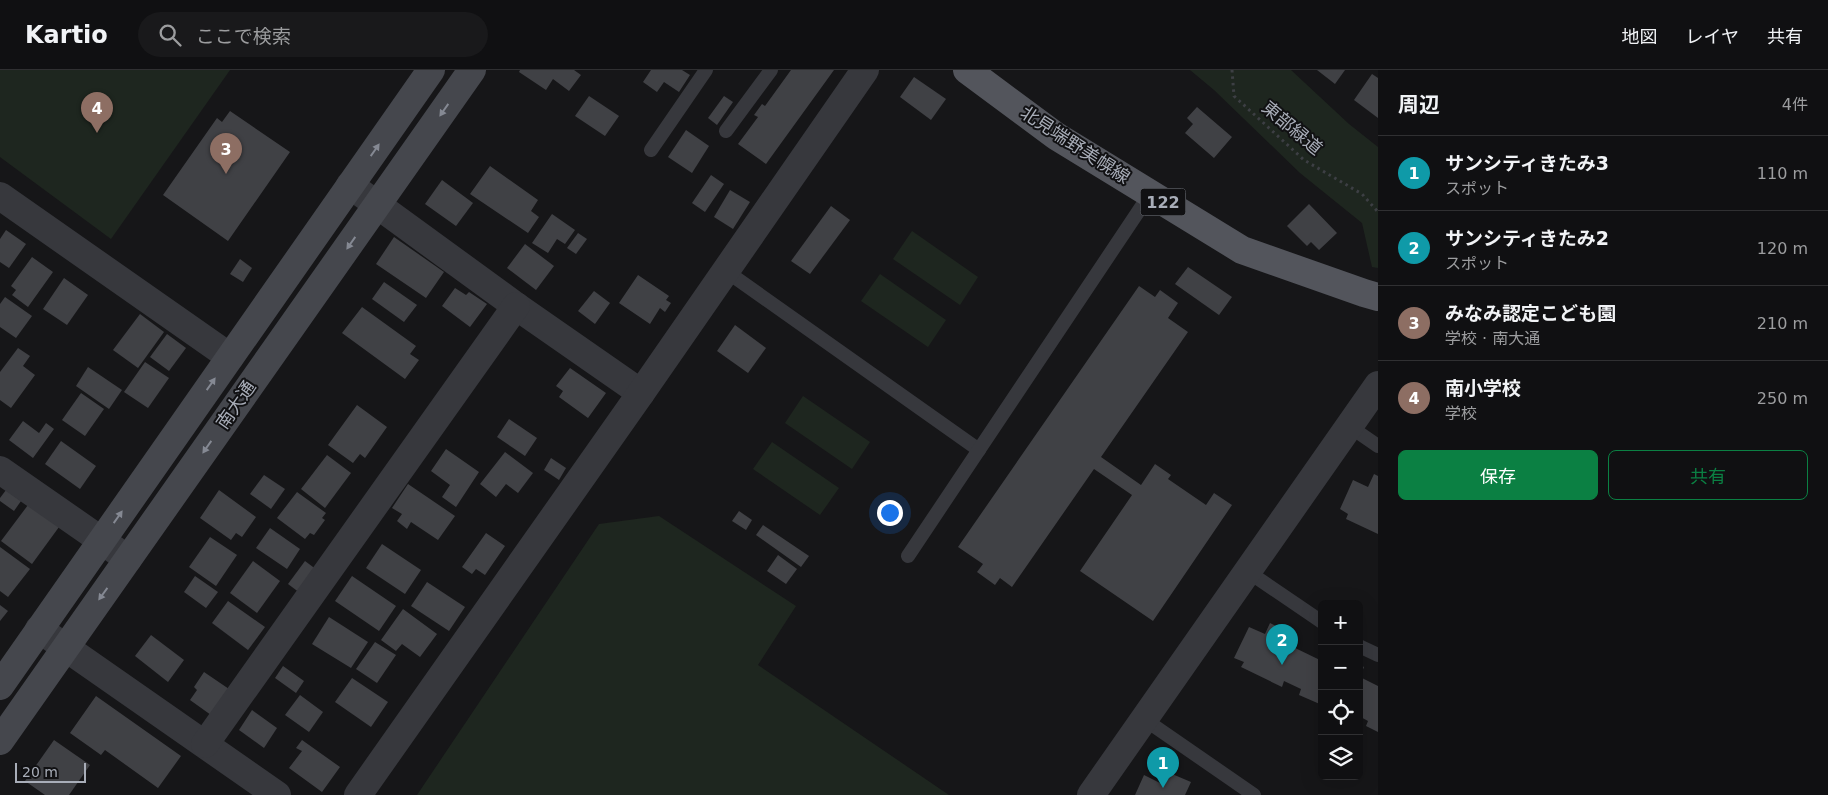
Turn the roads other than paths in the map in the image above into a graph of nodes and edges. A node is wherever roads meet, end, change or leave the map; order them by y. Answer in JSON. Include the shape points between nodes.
{"nodes":[{"id":1,"x":431,"y":70,"type":"edge"},
{"id":2,"x":472,"y":70,"type":"edge"},
{"id":3,"x":706,"y":70,"type":"edge"},
{"id":4,"x":771,"y":70,"type":"edge"},
{"id":5,"x":865,"y":70,"type":"edge"},
{"id":6,"x":967,"y":70,"type":"edge"},
{"id":7,"x":726,"y":131,"type":"dead end"},
{"id":8,"x":651,"y":150,"type":"dead end"},
{"id":9,"x":350,"y":185,"type":"junction"},
{"id":10,"x":1150,"y":194,"type":"junction"},
{"id":11,"x":0,"y":196,"type":"edge"},
{"id":12,"x":378,"y":205,"type":"junction"},
{"id":13,"x":726,"y":271,"type":"junction"},
{"id":14,"x":1378,"y":297,"type":"edge"},
{"id":15,"x":516,"y":306,"type":"junction"},
{"id":16,"x":230,"y":358,"type":"junction"},
{"id":17,"x":1378,"y":386,"type":"edge"},
{"id":18,"x":641,"y":394,"type":"junction"},
{"id":19,"x":1349,"y":426,"type":"junction"},
{"id":20,"x":1378,"y":446,"type":"edge"},
{"id":21,"x":979,"y":450,"type":"junction"},
{"id":22,"x":0,"y":470,"type":"edge"},
{"id":23,"x":101,"y":541,"type":"junction"},
{"id":24,"x":908,"y":556,"type":"dead end"},
{"id":25,"x":128,"y":559,"type":"junction"},
{"id":26,"x":1247,"y":571,"type":"junction"},
{"id":27,"x":1318,"y":619,"type":"edge"},
{"id":28,"x":39,"y":629,"type":"junction"},
{"id":29,"x":66,"y":648,"type":"junction"},
{"id":30,"x":1363,"y":648,"type":"edge"},
{"id":31,"x":1378,"y":655,"type":"edge"},
{"id":32,"x":1,"y":681,"type":"edge"},
{"id":33,"x":30,"y":698,"type":"junction"},
{"id":34,"x":1144,"y":719,"type":"junction"},
{"id":35,"x":0,"y":741,"type":"edge"},
{"id":36,"x":205,"y":744,"type":"junction"},
{"id":37,"x":278,"y":795,"type":"edge"},
{"id":38,"x":358,"y":795,"type":"edge"},
{"id":39,"x":1091,"y":795,"type":"edge"},
{"id":40,"x":1254,"y":795,"type":"edge"}],
"edges":[{"from":9,"to":1,"type":"street","name":"南大通","one_way":true},
{"from":2,"to":12,"type":"street","name":"南大通","one_way":true},
{"from":3,"to":8,"type":"lane"},
{"from":4,"to":7,"type":"lane"},
{"from":5,"to":13,"type":"street"},
{"from":6,"to":10,"type":"main road","name":"北見端野美幌線","number":"122","via":[[1056,136]]},
{"from":9,"to":12,"type":"street"},
{"from":9,"to":16,"type":"street","name":"南大通"},
{"from":10,"to":14,"type":"main road","name":"北見端野美幌線","number":"122","via":[[1242,250]]},
{"from":10,"to":21,"type":"lane"},
{"from":11,"to":16,"type":"street"},
{"from":12,"to":15,"type":"street"},
{"from":12,"to":25,"type":"street","name":"南大通","one_way":true},
{"from":13,"to":18,"type":"street"},
{"from":13,"to":21,"type":"lane"},
{"from":15,"to":18,"type":"street"},
{"from":15,"to":36,"type":"street"},
{"from":23,"to":16,"type":"street","name":"南大通","one_way":true},
{"from":17,"to":19,"type":"street"},
{"from":18,"to":38,"type":"street"},
{"from":19,"to":20,"type":"lane"},
{"from":19,"to":26,"type":"street"},
{"from":21,"to":24,"type":"lane"},
{"from":22,"to":23,"type":"street"},
{"from":23,"to":25,"type":"street"},
{"from":23,"to":28,"type":"street","name":"南大通"},
{"from":25,"to":29,"type":"street","name":"南大通","one_way":true},
{"from":26,"to":27,"type":"lane"},
{"from":26,"to":34,"type":"street"},
{"from":28,"to":29,"type":"street"},
{"from":28,"to":32,"type":"street","name":"南大通"},
{"from":29,"to":33,"type":"street","name":"南大通"},
{"from":29,"to":36,"type":"street"},
{"from":30,"to":31,"type":"lane"},
{"from":32,"to":33,"type":"street"},
{"from":33,"to":35,"type":"street","name":"南大通"},
{"from":34,"to":39,"type":"street"},
{"from":34,"to":40,"type":"lane"},
{"from":36,"to":37,"type":"street"}]}
